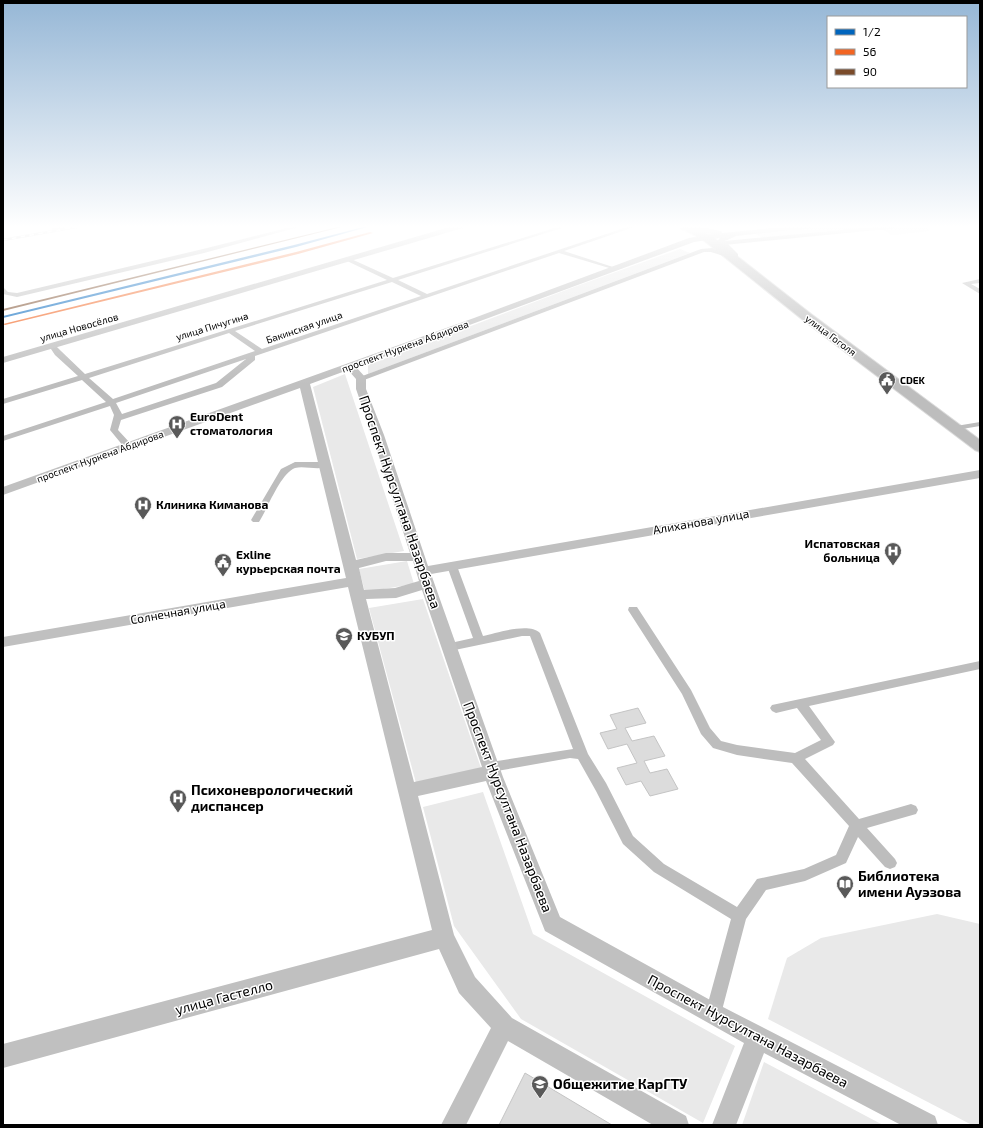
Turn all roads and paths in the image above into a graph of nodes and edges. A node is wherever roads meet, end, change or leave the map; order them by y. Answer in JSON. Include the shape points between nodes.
{"nodes":[{"id":1,"x":87,"y":279,"type":"edge"},
{"id":2,"x":281,"y":279,"type":"edge"},
{"id":3,"x":393,"y":279,"type":"joint"},
{"id":4,"x":474,"y":279,"type":"edge"},
{"id":5,"x":588,"y":279,"type":"edge"},
{"id":6,"x":626,"y":279,"type":"edge"},
{"id":7,"x":757,"y":279,"type":"edge"},
{"id":8,"x":980,"y":281,"type":"edge"},
{"id":9,"x":3,"y":289,"type":"edge"},
{"id":10,"x":980,"y":292,"type":"edge"},
{"id":11,"x":425,"y":295,"type":"junction"},
{"id":12,"x":230,"y":331,"type":"junction"},
{"id":13,"x":53,"y":346,"type":"junction"},
{"id":14,"x":260,"y":353,"type":"junction"},
{"id":15,"x":3,"y":360,"type":"edge"},
{"id":16,"x":350,"y":366,"type":"junction"},
{"id":17,"x":84,"y":377,"type":"junction"},
{"id":18,"x":361,"y":378,"type":"junction"},
{"id":19,"x":304,"y":383,"type":"junction"},
{"id":20,"x":3,"y":402,"type":"edge"},
{"id":21,"x":112,"y":403,"type":"junction"},
{"id":22,"x":119,"y":418,"type":"junction"},
{"id":23,"x":980,"y":424,"type":"edge"},
{"id":24,"x":956,"y":428,"type":"junction"},
{"id":25,"x":3,"y":439,"type":"edge"},
{"id":26,"x":127,"y":445,"type":"junction"},
{"id":27,"x":980,"y":446,"type":"edge"},
{"id":28,"x":324,"y":465,"type":"junction"},
{"id":29,"x":980,"y":474,"type":"edge"},
{"id":30,"x":3,"y":491,"type":"edge"},
{"id":31,"x":256,"y":520,"type":"dead end"},
{"id":32,"x":351,"y":566,"type":"junction"},
{"id":33,"x":452,"y":566,"type":"junction"},
{"id":34,"x":423,"y":570,"type":"junction"},
{"id":35,"x":356,"y":588,"type":"junction"},
{"id":36,"x":633,"y":610,"type":"dead end"},
{"id":37,"x":479,"y":641,"type":"junction"},
{"id":38,"x":3,"y":642,"type":"edge"},
{"id":39,"x":450,"y":647,"type":"junction"},
{"id":40,"x":980,"y":665,"type":"edge"},
{"id":41,"x":800,"y":703,"type":"junction"},
{"id":42,"x":776,"y":708,"type":"dead end"},
{"id":43,"x":582,"y":755,"type":"junction"},
{"id":44,"x":796,"y":758,"type":"junction"},
{"id":45,"x":492,"y":770,"type":"junction"},
{"id":46,"x":406,"y":791,"type":"junction"},
{"id":47,"x":911,"y":810,"type":"dead end"},
{"id":48,"x":856,"y":825,"type":"junction"},
{"id":49,"x":890,"y":863,"type":"dead end"},
{"id":50,"x":739,"y":916,"type":"junction"},
{"id":51,"x":444,"y":937,"type":"junction"},
{"id":52,"x":713,"y":1014,"type":"junction"},
{"id":53,"x":504,"y":1026,"type":"junction"},
{"id":54,"x":758,"y":1037,"type":"junction"},
{"id":55,"x":3,"y":1056,"type":"edge"},
{"id":56,"x":453,"y":1125,"type":"edge"},
{"id":57,"x":677,"y":1125,"type":"edge"},
{"id":58,"x":724,"y":1125,"type":"edge"},
{"id":59,"x":926,"y":1125,"type":"edge"}],
"edges":[{"from":1,"to":9,"type":"street","via":[[17,295],[6,294]]},
{"from":2,"to":13,"type":"main road","name":"улица Новосёлов"},
{"from":3,"to":11,"type":"street"},
{"from":3,"to":12,"type":"street","name":"улица Пичугина"},
{"from":4,"to":11,"type":"street","name":"Бакинская улица"},
{"from":5,"to":16,"type":"main road","name":"проспект Нуркена Абдирова"},
{"from":6,"to":18,"type":"street","name":"проспект Нуркена Абдирова"},
{"from":7,"to":24,"type":"highway","name":"улица Гоголя"},
{"from":8,"to":10,"type":"street","via":[[965,283]]},
{"from":11,"to":14,"type":"street","name":"Бакинская улица"},
{"from":12,"to":14,"type":"street"},
{"from":12,"to":17,"type":"street","name":"улица Пичугина"},
{"from":13,"to":15,"type":"main road","name":"улица Новосёлов"},
{"from":13,"to":17,"type":"street"},
{"from":14,"to":21,"type":"street","name":"Бакинская улица"},
{"from":14,"to":22,"type":"street","via":[[219,385]]},
{"from":16,"to":18,"type":"main road"},
{"from":16,"to":19,"type":"main road","name":"проспект Нуркена Абдирова"},
{"from":17,"to":20,"type":"street","name":"улица Пичугина"},
{"from":17,"to":21,"type":"street"},
{"from":18,"to":34,"type":"main road","name":"Проспект Нурсултана Назарбаева","via":[[361,389]]},
{"from":19,"to":26,"type":"main road","name":"проспект Нуркена Абдирова"},
{"from":19,"to":28,"type":"main road"},
{"from":21,"to":22,"type":"street","via":[[119,411]]},
{"from":21,"to":25,"type":"street","name":"Бакинская улица"},
{"from":22,"to":26,"type":"street","via":[[114,430]]},
{"from":23,"to":24,"type":"street"},
{"from":24,"to":27,"type":"highway","name":"улица Гоголя"},
{"from":26,"to":30,"type":"main road","name":"проспект Нуркена Абдирова"},
{"from":28,"to":31,"type":"street","via":[[295,465],[284,471]]},
{"from":28,"to":32,"type":"main road"},
{"from":29,"to":33,"type":"main road","name":"Алиханова улица"},
{"from":32,"to":34,"type":"main road","via":[[386,557]]},
{"from":32,"to":35,"type":"main road"},
{"from":33,"to":34,"type":"main road","name":"Алиханова улица"},
{"from":33,"to":37,"type":"street"},
{"from":34,"to":35,"type":"main road","name":"Солнечная улица","via":[[396,593]]},
{"from":34,"to":39,"type":"main road","name":"Проспект Нурсултана Назарбаева"},
{"from":35,"to":38,"type":"main road","name":"Солнечная улица"},
{"from":35,"to":46,"type":"main road"},
{"from":36,"to":44,"type":"street","via":[[717,745]]},
{"from":37,"to":39,"type":"street"},
{"from":37,"to":43,"type":"street","via":[[522,632],[533,633],[536,636]]},
{"from":39,"to":45,"type":"main road","name":"Проспект Нурсултана Назарбаева"},
{"from":40,"to":41,"type":"street"},
{"from":41,"to":42,"type":"street"},
{"from":41,"to":44,"type":"street","via":[[829,742]]},
{"from":43,"to":45,"type":"street","via":[[570,753]]},
{"from":43,"to":50,"type":"street","via":[[602,787],[628,840],[659,868]]},
{"from":44,"to":48,"type":"street"},
{"from":45,"to":46,"type":"main road"},
{"from":45,"to":52,"type":"main road","name":"Проспект Нурсултана Назарбаева","via":[[552,924]]},
{"from":46,"to":51,"type":"main road"},
{"from":47,"to":48,"type":"street"},
{"from":48,"to":49,"type":"street"},
{"from":48,"to":50,"type":"street","via":[[841,859],[805,875],[762,884]]},
{"from":50,"to":52,"type":"street"},
{"from":51,"to":53,"type":"main road","via":[[467,985]]},
{"from":51,"to":55,"type":"main road","name":"улица Гастелло"},
{"from":52,"to":54,"type":"main road","name":"Проспект Нурсултана Назарбаева"},
{"from":53,"to":56,"type":"main road"},
{"from":53,"to":57,"type":"main road"},
{"from":54,"to":58,"type":"main road"},
{"from":54,"to":59,"type":"main road","name":"Проспект Нурсултана Назарбаева"}]}
